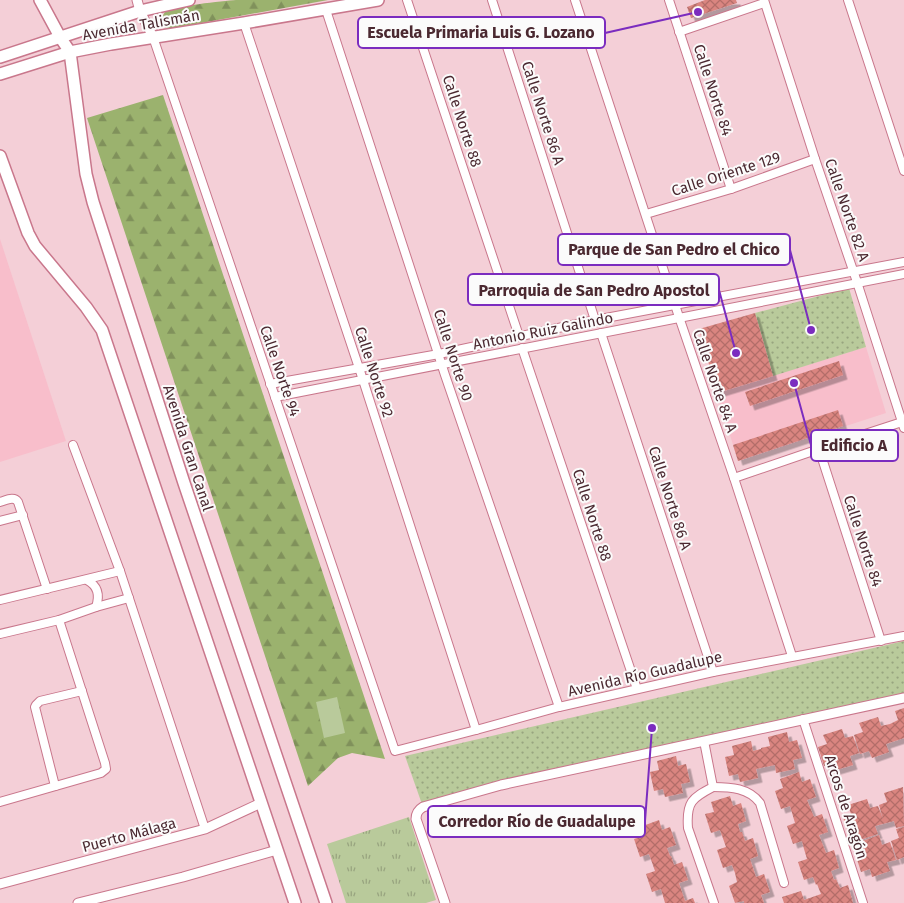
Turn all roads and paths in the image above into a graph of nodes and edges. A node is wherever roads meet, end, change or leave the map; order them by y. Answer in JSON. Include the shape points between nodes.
{"nodes":[{"id":1,"x":40,"y":0,"type":"edge"},
{"id":2,"x":189,"y":0,"type":"edge"},
{"id":3,"x":378,"y":0,"type":"edge"},
{"id":4,"x":407,"y":0,"type":"edge"},
{"id":5,"x":492,"y":0,"type":"edge"},
{"id":6,"x":575,"y":0,"type":"edge"},
{"id":7,"x":669,"y":0,"type":"edge"},
{"id":8,"x":848,"y":0,"type":"edge"},
{"id":9,"x":764,"y":1,"type":"edge"},
{"id":10,"x":139,"y":5,"type":"edge"},
{"id":11,"x":326,"y":10,"type":"junction"},
{"id":12,"x":244,"y":23,"type":"junction"},
{"id":13,"x":679,"y":32,"type":"junction"},
{"id":14,"x":60,"y":37,"type":"junction"},
{"id":15,"x":153,"y":37,"type":"junction"},
{"id":16,"x":70,"y":52,"type":"junction"},
{"id":17,"x":0,"y":56,"type":"edge"},
{"id":18,"x":0,"y":74,"type":"edge"},
{"id":19,"x":0,"y":156,"type":"edge"},
{"id":20,"x":815,"y":159,"type":"junction"},
{"id":21,"x":904,"y":171,"type":"edge"},
{"id":22,"x":731,"y":189,"type":"junction"},
{"id":23,"x":646,"y":214,"type":"junction"},
{"id":24,"x":904,"y":262,"type":"edge"},
{"id":25,"x":853,"y":272,"type":"junction"},
{"id":26,"x":904,"y":274,"type":"edge"},
{"id":27,"x":857,"y":282,"type":"junction"},
{"id":28,"x":676,"y":305,"type":"junction"},
{"id":29,"x":679,"y":317,"type":"junction"},
{"id":30,"x":595,"y":320,"type":"junction"},
{"id":31,"x":601,"y":333,"type":"junction"},
{"id":32,"x":518,"y":336,"type":"junction"},
{"id":33,"x":522,"y":348,"type":"junction"},
{"id":34,"x":439,"y":354,"type":"junction"},
{"id":35,"x":442,"y":365,"type":"junction"},
{"id":36,"x":359,"y":368,"type":"junction"},
{"id":37,"x":363,"y":380,"type":"junction"},
{"id":38,"x":270,"y":384,"type":"junction"},
{"id":39,"x":275,"y":397,"type":"junction"},
{"id":40,"x":903,"y":425,"type":"edge"},
{"id":41,"x":73,"y":446,"type":"dead end"},
{"id":42,"x":819,"y":449,"type":"junction"},
{"id":43,"x":734,"y":478,"type":"junction"},
{"id":44,"x":0,"y":502,"type":"edge"},
{"id":45,"x":23,"y":515,"type":"junction"},
{"id":46,"x":0,"y":521,"type":"edge"},
{"id":47,"x":120,"y":571,"type":"junction"},
{"id":48,"x":87,"y":580,"type":"junction"},
{"id":49,"x":47,"y":588,"type":"junction"},
{"id":50,"x":129,"y":598,"type":"junction"},
{"id":51,"x":0,"y":600,"type":"edge"},
{"id":52,"x":96,"y":607,"type":"junction"},
{"id":53,"x":59,"y":620,"type":"junction"},
{"id":54,"x":0,"y":634,"type":"edge"},
{"id":55,"x":904,"y":636,"type":"edge"},
{"id":56,"x":882,"y":641,"type":"junction"},
{"id":57,"x":792,"y":656,"type":"junction"},
{"id":58,"x":713,"y":672,"type":"junction"},
{"id":59,"x":637,"y":690,"type":"junction"},
{"id":60,"x":82,"y":691,"type":"junction"},
{"id":61,"x":904,"y":698,"type":"edge"},
{"id":62,"x":559,"y":707,"type":"junction"},
{"id":63,"x":803,"y":719,"type":"junction"},
{"id":64,"x":476,"y":730,"type":"junction"},
{"id":65,"x":704,"y":740,"type":"junction"},
{"id":66,"x":395,"y":751,"type":"joint"},
{"id":67,"x":55,"y":786,"type":"junction"},
{"id":68,"x":713,"y":787,"type":"junction"},
{"id":69,"x":0,"y":802,"type":"edge"},
{"id":70,"x":261,"y":803,"type":"junction"},
{"id":71,"x":205,"y":829,"type":"junction"},
{"id":72,"x":277,"y":850,"type":"junction"},
{"id":73,"x":0,"y":884,"type":"edge"},
{"id":74,"x":784,"y":884,"type":"dead end"},
{"id":75,"x":84,"y":902,"type":"edge"},
{"id":76,"x":295,"y":903,"type":"edge"},
{"id":77,"x":326,"y":903,"type":"edge"},
{"id":78,"x":445,"y":903,"type":"edge"},
{"id":79,"x":714,"y":903,"type":"edge"},
{"id":80,"x":863,"y":903,"type":"edge"}],
"edges":[{"from":1,"to":14,"type":"main road","name":"Avenida Gran Canal"},
{"from":2,"to":10,"type":"main road","name":"Avenida Talismán"},
{"from":3,"to":11,"type":"main road","name":"Avenida Talismán"},
{"from":4,"to":32,"type":"street","name":"Calle Norte 88"},
{"from":5,"to":30,"type":"street","name":"Calle Norte 86 A"},
{"from":6,"to":23,"type":"street","name":"Calle Norte 84 A"},
{"from":7,"to":13,"type":"street","name":"Calle Norte 84"},
{"from":8,"to":21,"type":"street"},
{"from":9,"to":13,"type":"street"},
{"from":9,"to":20,"type":"street","name":"Calle Norte 82 A"},
{"from":10,"to":14,"type":"main road","name":"Avenida Talismán"},
{"from":10,"to":15,"type":"street","name":"Calle Norte 94"},
{"from":11,"to":12,"type":"main road","name":"Avenida Talismán"},
{"from":11,"to":34,"type":"street","name":"Calle Norte 90"},
{"from":12,"to":15,"type":"main road","name":"Avenida Talismán"},
{"from":12,"to":36,"type":"street","name":"Calle Norte 92"},
{"from":13,"to":22,"type":"street","name":"Calle Norte 84"},
{"from":14,"to":16,"type":"main road","name":"Avenida Gran Canal"},
{"from":14,"to":17,"type":"main road","name":"Avenida Talismán"},
{"from":15,"to":16,"type":"main road","name":"Avenida Talismán"},
{"from":15,"to":38,"type":"street","name":"Calle Norte 94"},
{"from":16,"to":18,"type":"main road","name":"Avenida Talismán"},
{"from":16,"to":77,"type":"main road","name":"Avenida Gran Canal","via":[[86,174],[93,202],[202,538]]},
{"from":19,"to":70,"type":"main road","via":[[35,246],[102,330]]},
{"from":20,"to":22,"type":"street","name":"Calle Oriente 129"},
{"from":20,"to":25,"type":"street","name":"Calle Norte 82 A"},
{"from":22,"to":23,"type":"street","name":"Calle Oriente 129"},
{"from":23,"to":28,"type":"street","name":"Calle Norte 84 A"},
{"from":24,"to":25,"type":"street","name":"Antonio Ruiz Galindo"},
{"from":25,"to":27,"type":"street","name":"Calle Norte 82 A"},
{"from":25,"to":28,"type":"street","name":"Antonio Ruiz Galindo"},
{"from":26,"to":27,"type":"street","name":"Antonio Ruiz Galindo"},
{"from":27,"to":29,"type":"street","name":"Antonio Ruiz Galindo"},
{"from":27,"to":40,"type":"street","name":"Calle Norte 82 A"},
{"from":28,"to":29,"type":"street","name":"Calle Norte 84 A"},
{"from":28,"to":30,"type":"street","name":"Antonio Ruiz Galindo"},
{"from":29,"to":31,"type":"street","name":"Antonio Ruiz Galindo"},
{"from":29,"to":43,"type":"street","name":"Calle Norte 84 A"},
{"from":30,"to":32,"type":"street","name":"Antonio Ruiz Galindo"},
{"from":31,"to":33,"type":"street","name":"Antonio Ruiz Galindo"},
{"from":31,"to":58,"type":"street","name":"Calle Norte 86 A"},
{"from":32,"to":34,"type":"street","name":"Antonio Ruiz Galindo"},
{"from":33,"to":35,"type":"street","name":"Antonio Ruiz Galindo"},
{"from":33,"to":59,"type":"street","name":"Calle Norte 88"},
{"from":34,"to":35,"type":"street","name":"Calle Norte 90"},
{"from":34,"to":36,"type":"street","name":"Antonio Ruiz Galindo"},
{"from":35,"to":37,"type":"street","name":"Antonio Ruiz Galindo"},
{"from":35,"to":62,"type":"street","name":"Calle Norte 90"},
{"from":36,"to":37,"type":"street","name":"Calle Norte 92"},
{"from":36,"to":38,"type":"street","name":"Antonio Ruiz Galindo"},
{"from":37,"to":39,"type":"street","name":"Antonio Ruiz Galindo"},
{"from":37,"to":64,"type":"street","name":"Calle Norte 92"},
{"from":38,"to":39,"type":"street","name":"Calle Norte 94"},
{"from":39,"to":66,"type":"street","name":"Calle Norte 94"},
{"from":40,"to":42,"type":"street"},
{"from":41,"to":47,"type":"street"},
{"from":42,"to":43,"type":"street"},
{"from":42,"to":56,"type":"street","name":"Calle Norte 84"},
{"from":43,"to":57,"type":"street","name":"Calle Norte 84 A"},
{"from":44,"to":45,"type":"street","via":[[16,499]]},
{"from":45,"to":46,"type":"street"},
{"from":45,"to":49,"type":"street"},
{"from":47,"to":48,"type":"street"},
{"from":47,"to":50,"type":"street"},
{"from":48,"to":49,"type":"street"},
{"from":48,"to":52,"type":"street","via":[[98,593]]},
{"from":49,"to":51,"type":"street"},
{"from":50,"to":52,"type":"street"},
{"from":50,"to":71,"type":"street"},
{"from":52,"to":53,"type":"street"},
{"from":53,"to":54,"type":"street"},
{"from":53,"to":60,"type":"street"},
{"from":55,"to":56,"type":"street","name":"Avenida Río Guadalupe"},
{"from":56,"to":57,"type":"street","name":"Avenida Río Guadalupe"},
{"from":57,"to":58,"type":"street","name":"Avenida Río Guadalupe"},
{"from":58,"to":59,"type":"street","name":"Avenida Río Guadalupe"},
{"from":59,"to":62,"type":"street","name":"Avenida Río Guadalupe"},
{"from":60,"to":67,"type":"street","via":[[40,701],[35,707]]},
{"from":60,"to":67,"type":"street","via":[[106,769]]},
{"from":61,"to":63,"type":"street"},
{"from":62,"to":64,"type":"street","name":"Avenida Río Guadalupe"},
{"from":63,"to":65,"type":"street"},
{"from":63,"to":80,"type":"street","name":"Arcos de Aragón"},
{"from":64,"to":66,"type":"street","name":"Avenida Río Guadalupe"},
{"from":65,"to":68,"type":"street"},
{"from":65,"to":78,"type":"street","via":[[501,785],[418,810],[416,818]]},
{"from":67,"to":69,"type":"street"},
{"from":68,"to":74,"type":"street","via":[[739,789],[757,798]]},
{"from":68,"to":79,"type":"street","via":[[692,801],[687,815],[688,828]]},
{"from":70,"to":71,"type":"street","name":"Puerto Málaga"},
{"from":70,"to":72,"type":"main road"},
{"from":71,"to":73,"type":"street","name":"Puerto Málaga"},
{"from":72,"to":75,"type":"street"},
{"from":72,"to":76,"type":"main road"}]}
